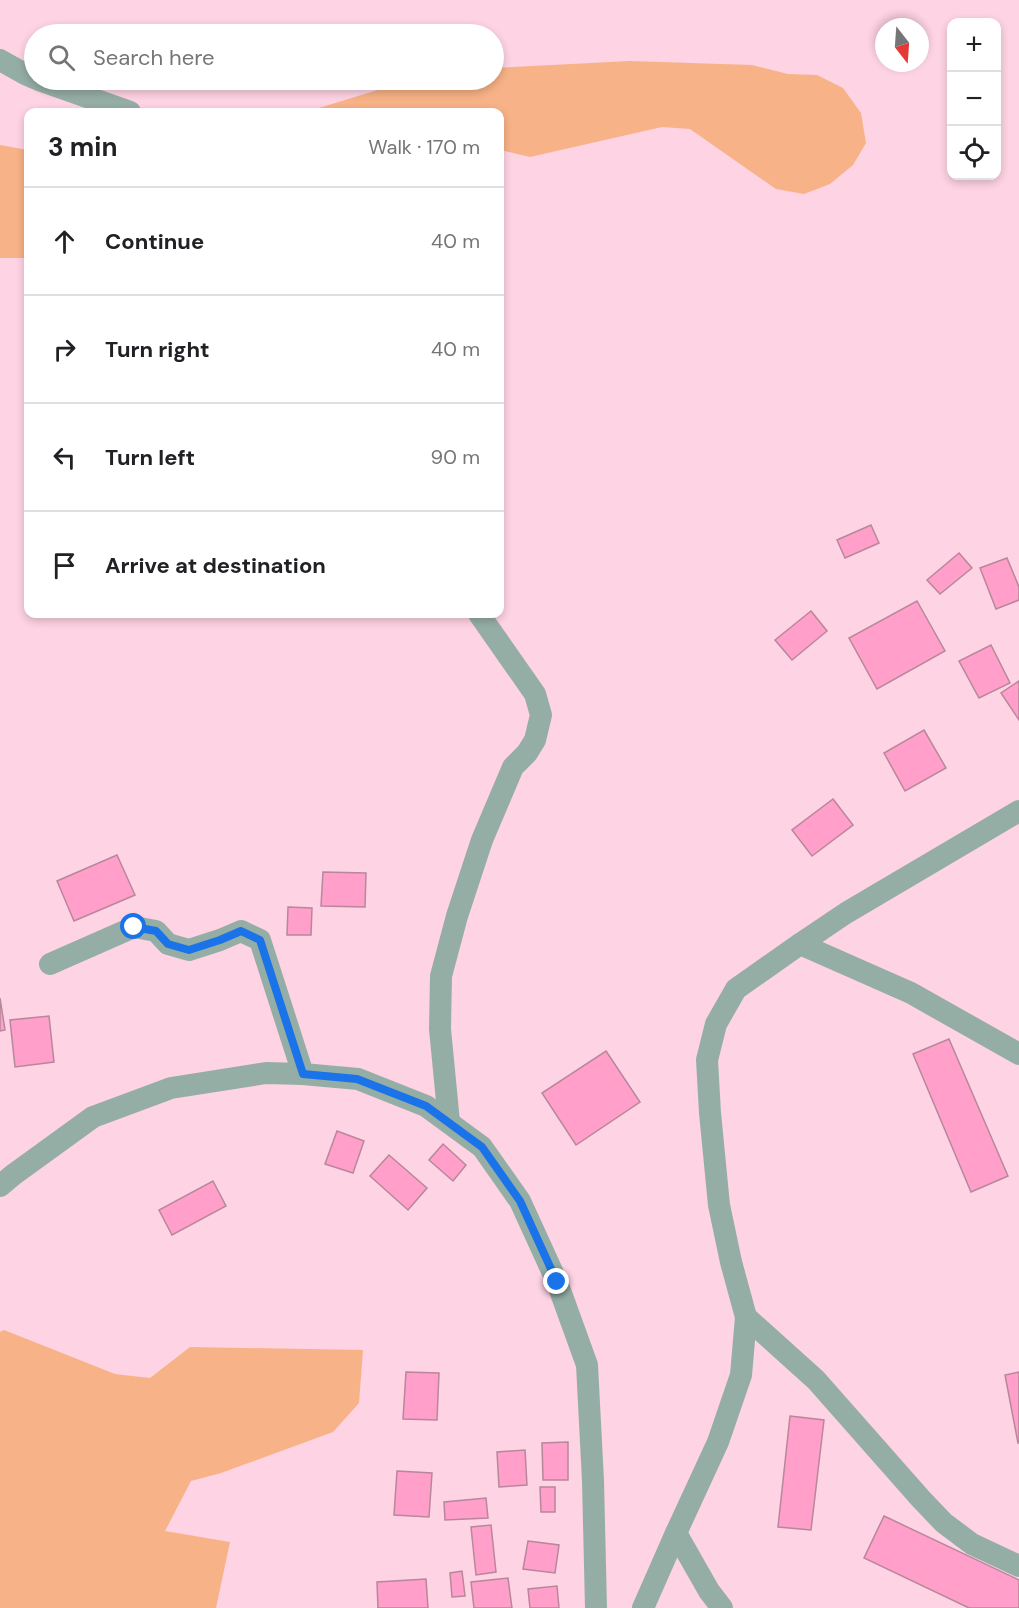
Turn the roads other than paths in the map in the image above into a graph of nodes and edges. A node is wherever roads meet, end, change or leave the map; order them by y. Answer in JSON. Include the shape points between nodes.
{"nodes":[{"id":1,"x":0,"y":60,"type":"edge"},
{"id":2,"x":24,"y":73,"type":"edge"},
{"id":3,"x":67,"y":90,"type":"edge"},
{"id":4,"x":119,"y":108,"type":"edge"},
{"id":5,"x":482,"y":618,"type":"edge"},
{"id":6,"x":1019,"y":811,"type":"edge"},
{"id":7,"x":800,"y":944,"type":"junction"},
{"id":8,"x":50,"y":964,"type":"dead end"},
{"id":9,"x":1019,"y":1054,"type":"edge"},
{"id":10,"x":303,"y":1074,"type":"junction"},
{"id":11,"x":449,"y":1122,"type":"junction"},
{"id":12,"x":0,"y":1186,"type":"edge"},
{"id":13,"x":746,"y":1317,"type":"junction"},
{"id":14,"x":676,"y":1533,"type":"junction"},
{"id":15,"x":1019,"y":1566,"type":"edge"},
{"id":16,"x":596,"y":1608,"type":"edge"},
{"id":17,"x":644,"y":1608,"type":"edge"},
{"id":18,"x":722,"y":1608,"type":"edge"}],
"edges":[{"from":1,"to":2,"type":"street"},
{"from":3,"to":4,"type":"street"},
{"from":5,"to":11,"type":"street","via":[[535,694],[541,716],[535,741],[513,767],[482,840],[441,976],[440,1029]]},
{"from":6,"to":7,"type":"street"},
{"from":7,"to":9,"type":"street","via":[[911,993]]},
{"from":7,"to":13,"type":"street","via":[[736,989],[716,1024],[707,1060],[719,1205]]},
{"from":8,"to":10,"type":"street","via":[[134,927],[156,931],[168,944],[189,950],[241,931],[260,940]]},
{"from":10,"to":11,"type":"street","via":[[357,1079],[426,1106]]},
{"from":10,"to":12,"type":"street","via":[[266,1073],[171,1088],[93,1116]]},
{"from":11,"to":16,"type":"street","via":[[482,1147],[520,1201],[557,1282],[587,1365]]},
{"from":13,"to":14,"type":"street","via":[[741,1375],[718,1442]]},
{"from":13,"to":15,"type":"street","via":[[816,1380],[944,1523],[972,1544]]},
{"from":14,"to":17,"type":"street"},
{"from":14,"to":18,"type":"street"}]}
